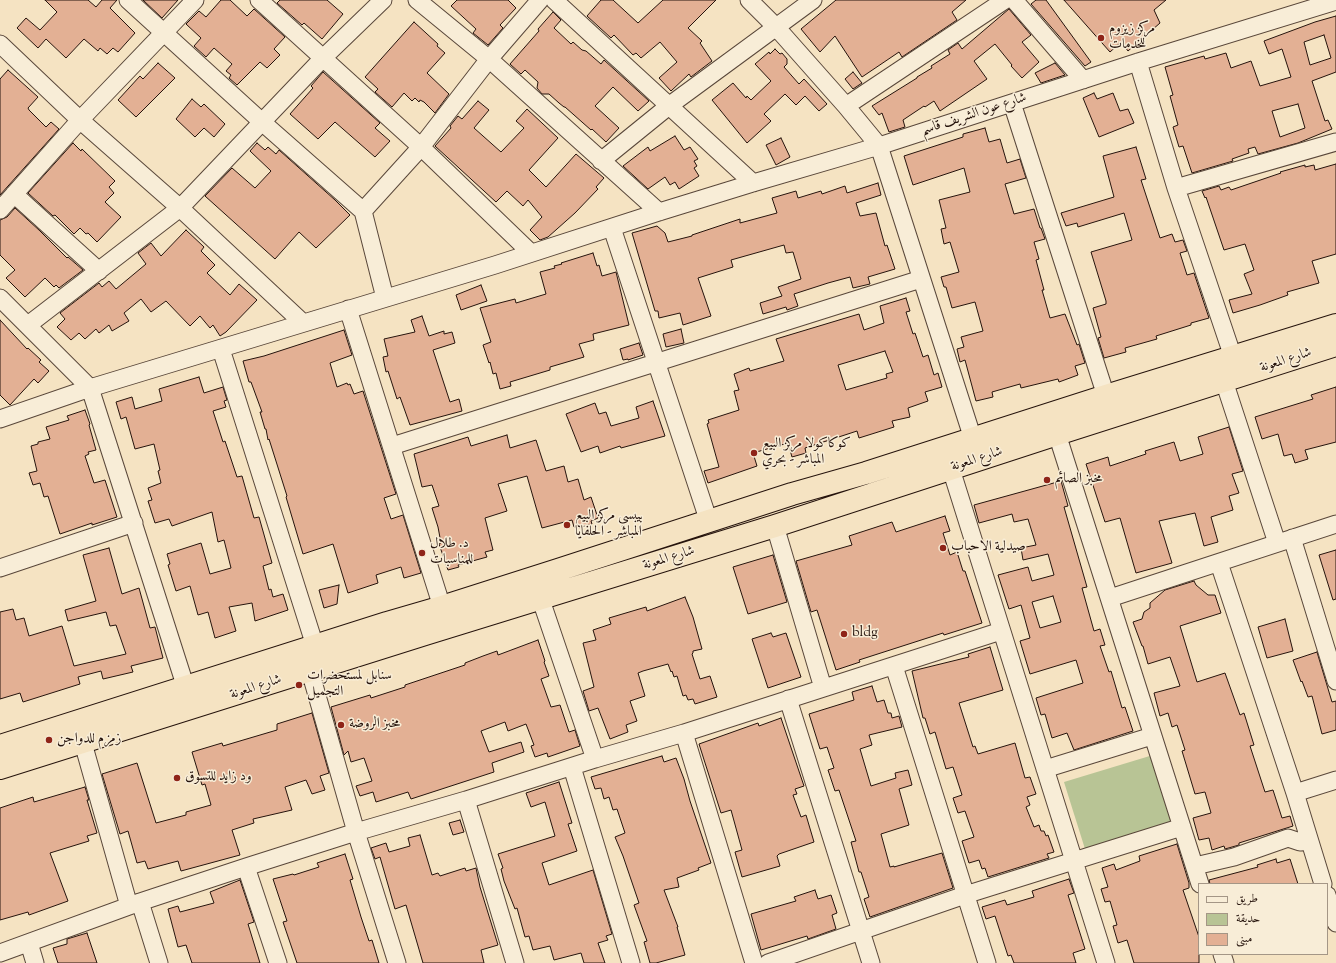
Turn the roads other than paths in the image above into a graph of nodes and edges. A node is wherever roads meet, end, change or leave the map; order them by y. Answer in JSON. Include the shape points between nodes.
{"nodes":[{"id":1,"x":128,"y":0,"type":"edge"},
{"id":2,"x":195,"y":0,"type":"edge"},
{"id":3,"x":259,"y":0,"type":"edge"},
{"id":4,"x":383,"y":0,"type":"edge"},
{"id":5,"x":417,"y":0,"type":"edge"},
{"id":6,"x":540,"y":0,"type":"edge"},
{"id":7,"x":554,"y":0,"type":"edge"},
{"id":8,"x":750,"y":0,"type":"edge"},
{"id":9,"x":813,"y":0,"type":"edge"},
{"id":10,"x":1005,"y":0,"type":"edge"},
{"id":11,"x":1014,"y":0,"type":"edge"},
{"id":12,"x":1336,"y":1,"type":"edge"},
{"id":13,"x":1316,"y":3,"type":"edge"},
{"id":14,"x":776,"y":27,"type":"junction"},
{"id":15,"x":163,"y":32,"type":"junction"},
{"id":16,"x":0,"y":44,"type":"edge"},
{"id":17,"x":323,"y":58,"type":"junction"},
{"id":18,"x":489,"y":59,"type":"junction"},
{"id":19,"x":1138,"y":62,"type":"junction"},
{"id":20,"x":1083,"y":80,"type":"junction"},
{"id":21,"x":1012,"y":103,"type":"junction"},
{"id":22,"x":670,"y":105,"type":"junction"},
{"id":23,"x":846,"y":106,"type":"junction"},
{"id":24,"x":80,"y":120,"type":"junction"},
{"id":25,"x":262,"y":122,"type":"junction"},
{"id":26,"x":1336,"y":142,"type":"edge"},
{"id":27,"x":879,"y":146,"type":"junction"},
{"id":28,"x":421,"y":147,"type":"junction"},
{"id":29,"x":601,"y":161,"type":"junction"},
{"id":30,"x":753,"y":183,"type":"junction"},
{"id":31,"x":1176,"y":188,"type":"junction"},
{"id":32,"x":14,"y":194,"type":"junction"},
{"id":33,"x":180,"y":208,"type":"junction"},
{"id":34,"x":0,"y":210,"type":"edge"},
{"id":35,"x":363,"y":211,"type":"junction"},
{"id":36,"x":659,"y":212,"type":"junction"},
{"id":37,"x":612,"y":228,"type":"junction"},
{"id":38,"x":531,"y":253,"type":"junction"},
{"id":39,"x":99,"y":271,"type":"junction"},
{"id":40,"x":921,"y":279,"type":"junction"},
{"id":41,"x":0,"y":298,"type":"edge"},
{"id":42,"x":385,"y":298,"type":"junction"},
{"id":43,"x":348,"y":309,"type":"junction"},
{"id":44,"x":303,"y":324,"type":"junction"},
{"id":45,"x":1336,"y":324,"type":"edge"},
{"id":46,"x":28,"y":325,"type":"junction"},
{"id":47,"x":1336,"y":345,"type":"edge"},
{"id":48,"x":221,"y":349,"type":"junction"},
{"id":49,"x":1233,"y":357,"type":"junction"},
{"id":50,"x":657,"y":362,"type":"junction"},
{"id":51,"x":1224,"y":381,"type":"junction"},
{"id":52,"x":90,"y":388,"type":"junction"},
{"id":53,"x":1106,"y":396,"type":"junction"},
{"id":54,"x":0,"y":418,"type":"edge"},
{"id":55,"x":1058,"y":434,"type":"junction"},
{"id":56,"x":973,"y":439,"type":"junction"},
{"id":57,"x":392,"y":446,"type":"junction"},
{"id":58,"x":951,"y":468,"type":"junction"},
{"id":59,"x":709,"y":522,"type":"junction"},
{"id":60,"x":134,"y":523,"type":"junction"},
{"id":61,"x":1336,"y":524,"type":"edge"},
{"id":62,"x":775,"y":526,"type":"junction"},
{"id":63,"x":1284,"y":541,"type":"junction"},
{"id":64,"x":1219,"y":563,"type":"junction"},
{"id":65,"x":0,"y":568,"type":"edge"},
{"id":66,"x":1110,"y":598,"type":"junction"},
{"id":67,"x":541,"y":600,"type":"junction"},
{"id":68,"x":442,"y":607,"type":"junction"},
{"id":69,"x":1001,"y":631,"type":"junction"},
{"id":70,"x":315,"y":646,"type":"junction"},
{"id":71,"x":894,"y":666,"type":"junction"},
{"id":72,"x":310,"y":671,"type":"junction"},
{"id":73,"x":1336,"y":681,"type":"edge"},
{"id":74,"x":186,"y":688,"type":"junction"},
{"id":75,"x":823,"y":688,"type":"junction"},
{"id":76,"x":788,"y":699,"type":"junction"},
{"id":77,"x":684,"y":733,"type":"junction"},
{"id":78,"x":1152,"y":736,"type":"junction"},
{"id":79,"x":83,"y":743,"type":"junction"},
{"id":80,"x":0,"y":746,"type":"edge"},
{"id":81,"x":595,"y":759,"type":"junction"},
{"id":82,"x":572,"y":767,"type":"junction"},
{"id":83,"x":0,"y":768,"type":"edge"},
{"id":84,"x":1046,"y":769,"type":"junction"},
{"id":85,"x":1336,"y":780,"type":"edge"},
{"id":86,"x":1295,"y":793,"type":"junction"},
{"id":87,"x":466,"y":800,"type":"junction"},
{"id":88,"x":1182,"y":828,"type":"junction"},
{"id":89,"x":356,"y":832,"type":"junction"},
{"id":90,"x":1309,"y":841,"type":"junction"},
{"id":91,"x":1075,"y":862,"type":"junction"},
{"id":92,"x":1195,"y":866,"type":"junction"},
{"id":93,"x":246,"y":867,"type":"junction"},
{"id":94,"x":1200,"y":883,"type":"edge"},
{"id":95,"x":1324,"y":883,"type":"edge"},
{"id":96,"x":965,"y":895,"type":"junction"},
{"id":97,"x":1328,"y":898,"type":"edge"},
{"id":98,"x":134,"y":904,"type":"junction"},
{"id":99,"x":1336,"y":923,"type":"edge"},
{"id":100,"x":861,"y":931,"type":"junction"},
{"id":101,"x":29,"y":943,"type":"junction"},
{"id":102,"x":0,"y":953,"type":"edge"},
{"id":103,"x":35,"y":963,"type":"edge"},
{"id":104,"x":159,"y":963,"type":"edge"},
{"id":105,"x":278,"y":963,"type":"edge"},
{"id":106,"x":397,"y":963,"type":"edge"},
{"id":107,"x":515,"y":963,"type":"edge"},
{"id":108,"x":631,"y":963,"type":"edge"},
{"id":109,"x":754,"y":963,"type":"edge"},
{"id":110,"x":768,"y":963,"type":"edge"},
{"id":111,"x":871,"y":963,"type":"edge"},
{"id":112,"x":987,"y":963,"type":"edge"},
{"id":113,"x":1106,"y":963,"type":"edge"}],
"edges":[{"from":1,"to":15,"type":"street"},
{"from":2,"to":15,"type":"street"},
{"from":3,"to":17,"type":"street"},
{"from":4,"to":17,"type":"street"},
{"from":5,"to":18,"type":"street"},
{"from":6,"to":18,"type":"street"},
{"from":7,"to":22,"type":"street"},
{"from":8,"to":14,"type":"street"},
{"from":9,"to":14,"type":"street"},
{"from":10,"to":23,"type":"street"},
{"from":11,"to":20,"type":"street"},
{"from":12,"to":13,"type":"street","name":"شارع عون الشريف قاسم"},
{"from":13,"to":19,"type":"street","name":"شارع عون الشريف قاسم"},
{"from":14,"to":22,"type":"street"},
{"from":14,"to":23,"type":"street"},
{"from":15,"to":24,"type":"street"},
{"from":15,"to":25,"type":"street"},
{"from":16,"to":24,"type":"street"},
{"from":17,"to":25,"type":"street"},
{"from":17,"to":28,"type":"street"},
{"from":18,"to":28,"type":"street"},
{"from":18,"to":29,"type":"street"},
{"from":19,"to":20,"type":"street","name":"شارع عون الشريف قاسم"},
{"from":19,"to":31,"type":"street"},
{"from":20,"to":21,"type":"street","name":"شارع عون الشريف قاسم"},
{"from":21,"to":27,"type":"street","name":"شارع عون الشريف قاسم"},
{"from":21,"to":53,"type":"street"},
{"from":22,"to":29,"type":"street"},
{"from":22,"to":30,"type":"street"},
{"from":23,"to":27,"type":"street"},
{"from":24,"to":32,"type":"street"},
{"from":24,"to":33,"type":"street"},
{"from":25,"to":33,"type":"street"},
{"from":25,"to":35,"type":"street"},
{"from":26,"to":31,"type":"street"},
{"from":27,"to":30,"type":"street","name":"شارع عون الشريف قاسم"},
{"from":27,"to":40,"type":"street"},
{"from":28,"to":35,"type":"street"},
{"from":28,"to":38,"type":"street"},
{"from":29,"to":36,"type":"street"},
{"from":30,"to":36,"type":"street","name":"شارع عون الشريف قاسم"},
{"from":31,"to":49,"type":"street"},
{"from":32,"to":34,"type":"street"},
{"from":32,"to":39,"type":"street"},
{"from":33,"to":39,"type":"street"},
{"from":33,"to":44,"type":"street"},
{"from":35,"to":42,"type":"street"},
{"from":36,"to":37,"type":"street","name":"شارع عون الشريف قاسم"},
{"from":37,"to":38,"type":"street","name":"شارع عون الشريف قاسم"},
{"from":37,"to":50,"type":"street"},
{"from":38,"to":42,"type":"street","name":"شارع عون الشريف قاسم"},
{"from":39,"to":46,"type":"street"},
{"from":40,"to":50,"type":"street"},
{"from":40,"to":56,"type":"street"},
{"from":41,"to":46,"type":"street"},
{"from":42,"to":43,"type":"street","name":"شارع عون الشريف قاسم"},
{"from":43,"to":44,"type":"street","name":"شارع عون الشريف قاسم"},
{"from":43,"to":57,"type":"street"},
{"from":44,"to":48,"type":"street","name":"شارع عون الشريف قاسم"},
{"from":45,"to":49,"type":"highway","name":"شارع المعونة"},
{"from":46,"to":52,"type":"street"},
{"from":47,"to":51,"type":"highway","name":"شارع المعونة"},
{"from":48,"to":52,"type":"street","name":"شارع عون الشريف قاسم"},
{"from":48,"to":70,"type":"street"},
{"from":49,"to":53,"type":"highway","name":"شارع المعونة"},
{"from":50,"to":57,"type":"street"},
{"from":50,"to":59,"type":"street"},
{"from":51,"to":55,"type":"highway","name":"شارع المعونة"},
{"from":51,"to":63,"type":"street"},
{"from":52,"to":54,"type":"street","name":"شارع عون الشريف قاسم"},
{"from":52,"to":60,"type":"street"},
{"from":53,"to":56,"type":"highway","name":"شارع المعونة"},
{"from":55,"to":58,"type":"highway","name":"شارع المعونة"},
{"from":55,"to":66,"type":"street"},
{"from":56,"to":59,"type":"highway","name":"شارع المعونة"},
{"from":57,"to":68,"type":"street"},
{"from":58,"to":62,"type":"highway","name":"شارع المعونة"},
{"from":58,"to":69,"type":"street"},
{"from":59,"to":68,"type":"highway","name":"شارع المعونة"},
{"from":60,"to":65,"type":"street"},
{"from":60,"to":74,"type":"street"},
{"from":61,"to":63,"type":"street"},
{"from":62,"to":67,"type":"highway","name":"شارع المعونة"},
{"from":62,"to":75,"type":"street"},
{"from":63,"to":64,"type":"street"},
{"from":63,"to":73,"type":"street"},
{"from":64,"to":66,"type":"street"},
{"from":64,"to":86,"type":"street"},
{"from":66,"to":78,"type":"street"},
{"from":67,"to":72,"type":"highway","name":"شارع المعونة"},
{"from":67,"to":81,"type":"street"},
{"from":68,"to":70,"type":"highway","name":"شارع المعونة"},
{"from":69,"to":71,"type":"street"},
{"from":69,"to":84,"type":"street"},
{"from":70,"to":74,"type":"highway","name":"شارع المعونة"},
{"from":71,"to":75,"type":"street"},
{"from":71,"to":96,"type":"street"},
{"from":72,"to":79,"type":"highway","name":"شارع المعونة"},
{"from":72,"to":89,"type":"street"},
{"from":74,"to":80,"type":"highway","name":"شارع المعونة"},
{"from":75,"to":76,"type":"street"},
{"from":76,"to":77,"type":"street"},
{"from":76,"to":100,"type":"street"},
{"from":77,"to":81,"type":"street"},
{"from":77,"to":109,"type":"street"},
{"from":78,"to":84,"type":"street"},
{"from":78,"to":88,"type":"street"},
{"from":79,"to":83,"type":"highway","name":"شارع المعونة"},
{"from":79,"to":98,"type":"street"},
{"from":81,"to":82,"type":"street"},
{"from":82,"to":87,"type":"street"},
{"from":82,"to":108,"type":"street"},
{"from":84,"to":91,"type":"street"},
{"from":85,"to":86,"type":"street"},
{"from":86,"to":90,"type":"street"},
{"from":87,"to":89,"type":"street"},
{"from":87,"to":107,"type":"street"},
{"from":88,"to":91,"type":"street"},
{"from":88,"to":92,"type":"street"},
{"from":89,"to":93,"type":"street"},
{"from":89,"to":106,"type":"street"},
{"from":90,"to":92,"type":"street","via":[[1300,842],[1288,838],[1234,857]]},
{"from":90,"to":95,"type":"street"},
{"from":91,"to":96,"type":"street"},
{"from":91,"to":113,"type":"street"},
{"from":92,"to":94,"type":"street"},
{"from":93,"to":98,"type":"street"},
{"from":93,"to":105,"type":"street"},
{"from":96,"to":100,"type":"street"},
{"from":96,"to":112,"type":"street"},
{"from":97,"to":99,"type":"street"},
{"from":98,"to":101,"type":"street"},
{"from":98,"to":104,"type":"street"},
{"from":100,"to":110,"type":"street"},
{"from":100,"to":111,"type":"street"},
{"from":101,"to":102,"type":"street"},
{"from":101,"to":103,"type":"street"}]}
